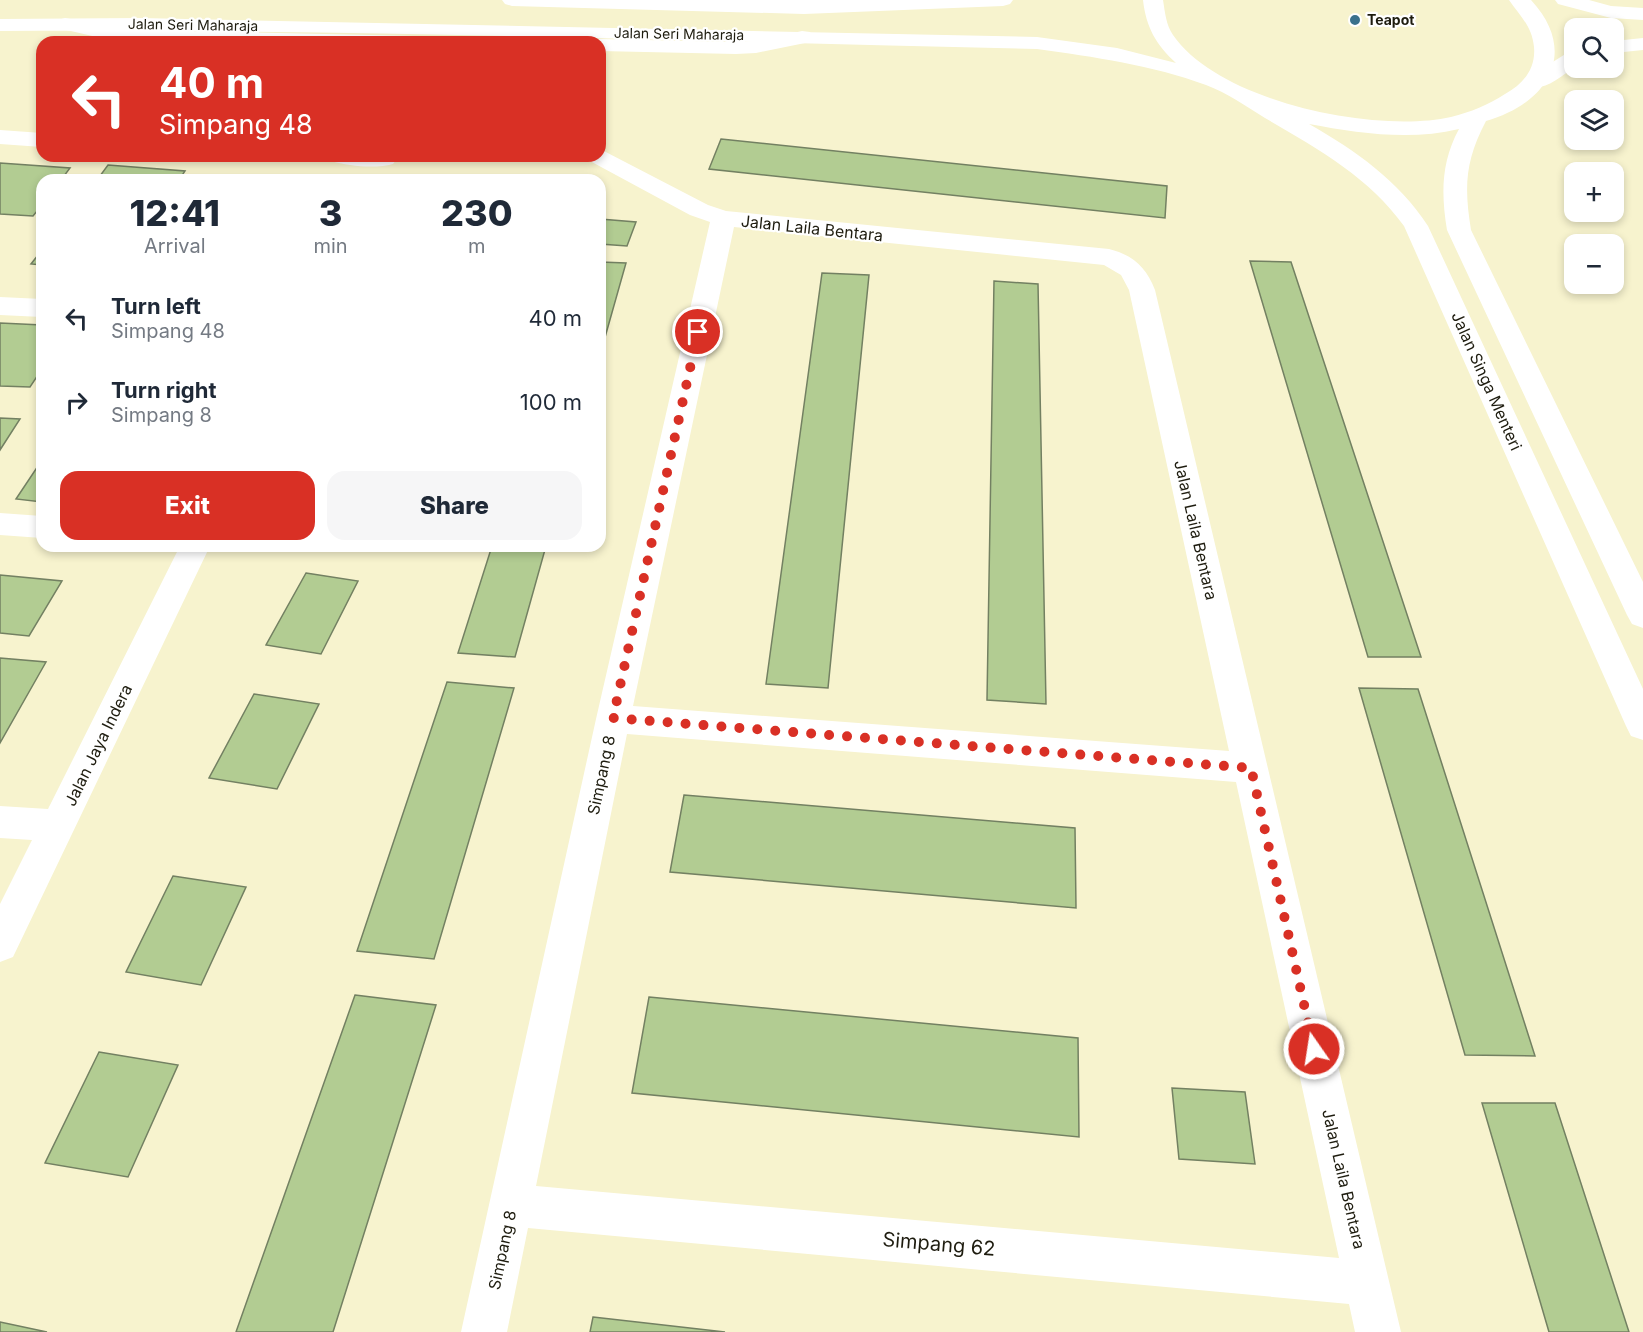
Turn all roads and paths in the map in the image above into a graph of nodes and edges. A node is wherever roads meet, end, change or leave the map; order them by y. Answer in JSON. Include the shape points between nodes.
{"nodes":[{"id":1,"x":512,"y":0,"type":"edge"},
{"id":2,"x":1003,"y":0,"type":"edge"},
{"id":3,"x":1153,"y":0,"type":"edge"},
{"id":4,"x":1519,"y":0,"type":"edge"},
{"id":5,"x":1565,"y":0,"type":"edge"},
{"id":6,"x":1643,"y":15,"type":"edge"},
{"id":7,"x":65,"y":24,"type":"junction"},
{"id":8,"x":0,"y":25,"type":"edge"},
{"id":9,"x":134,"y":36,"type":"edge"},
{"id":10,"x":802,"y":38,"type":"junction"},
{"id":11,"x":1643,"y":44,"type":"edge"},
{"id":12,"x":606,"y":45,"type":"edge"},
{"id":13,"x":1624,"y":46,"type":"edge"},
{"id":14,"x":1564,"y":65,"type":"edge"},
{"id":15,"x":1209,"y":79,"type":"junction"},
{"id":16,"x":1536,"y":82,"type":"junction"},
{"id":17,"x":1253,"y":101,"type":"junction"},
{"id":18,"x":1476,"y":118,"type":"junction"},
{"id":19,"x":0,"y":137,"type":"edge"},
{"id":20,"x":36,"y":140,"type":"edge"},
{"id":21,"x":606,"y":160,"type":"edge"},
{"id":22,"x":723,"y":218,"type":"junction"},
{"id":23,"x":0,"y":306,"type":"edge"},
{"id":24,"x":36,"y":308,"type":"edge"},
{"id":25,"x":0,"y":524,"type":"edge"},
{"id":26,"x":36,"y":527,"type":"edge"},
{"id":27,"x":192,"y":552,"type":"edge"},
{"id":28,"x":1643,"y":615,"type":"edge"},
{"id":29,"x":613,"y":718,"type":"junction"},
{"id":30,"x":1643,"y":726,"type":"edge"},
{"id":31,"x":1251,"y":768,"type":"junction"},
{"id":32,"x":0,"y":822,"type":"edge"},
{"id":33,"x":59,"y":826,"type":"junction"},
{"id":34,"x":0,"y":944,"type":"edge"},
{"id":35,"x":511,"y":1204,"type":"junction"},
{"id":36,"x":1367,"y":1283,"type":"junction"},
{"id":37,"x":484,"y":1332,"type":"edge"},
{"id":38,"x":1378,"y":1332,"type":"edge"}],
"edges":[{"from":1,"to":2,"type":"street","name":"Jalan Seri Maharaja","via":[[804,8]]},
{"from":3,"to":15,"type":"street","via":[[1158,27],[1177,54]]},
{"from":4,"to":16,"type":"street","via":[[1543,32],[1546,57]]},
{"from":5,"to":6,"type":"street","via":[[1611,12]]},
{"from":7,"to":8,"type":"street","name":"Jalan Seri Maharaja"},
{"from":7,"to":9,"type":"street"},
{"from":7,"to":10,"type":"street","name":"Jalan Seri Maharaja","via":[[450,28]]},
{"from":10,"to":12,"type":"street","via":[[736,48]]},
{"from":10,"to":15,"type":"street","name":"Jalan Seri Maharaja","via":[[1037,43],[1117,54]]},
{"from":11,"to":13,"type":"street"},
{"from":14,"to":16,"type":"street"},
{"from":15,"to":17,"type":"street"},
{"from":16,"to":18,"type":"street","via":[[1513,102]]},
{"from":17,"to":18,"type":"street","via":[[1308,118],[1368,128],[1425,127]]},
{"from":17,"to":30,"type":"street","name":"Jalan Singa Menteri","via":[[1349,161],[1406,209]]},
{"from":18,"to":28,"type":"street","via":[[1455,166],[1454,204],[1459,230]]},
{"from":19,"to":20,"type":"street"},
{"from":21,"to":22,"type":"street","name":"Jalan Laila Bentara","via":[[699,210]]},
{"from":22,"to":29,"type":"street","name":"Simpang 8"},
{"from":22,"to":31,"type":"street","name":"Jalan Laila Bentara","via":[[1109,257],[1136,274]]},
{"from":23,"to":24,"type":"street"},
{"from":25,"to":26,"type":"street"},
{"from":27,"to":33,"type":"street","name":"Jalan Jaya Indera"},
{"from":29,"to":31,"type":"street"},
{"from":29,"to":35,"type":"street","name":"Simpang 8"},
{"from":31,"to":36,"type":"street","name":"Jalan Laila Bentara"},
{"from":32,"to":33,"type":"street"},
{"from":33,"to":34,"type":"street","name":"Jalan Jaya Indera"},
{"from":35,"to":36,"type":"street","name":"Simpang 62"},
{"from":35,"to":37,"type":"street","name":"Simpang 8"},
{"from":36,"to":38,"type":"street","name":"Jalan Laila Bentara"}]}
